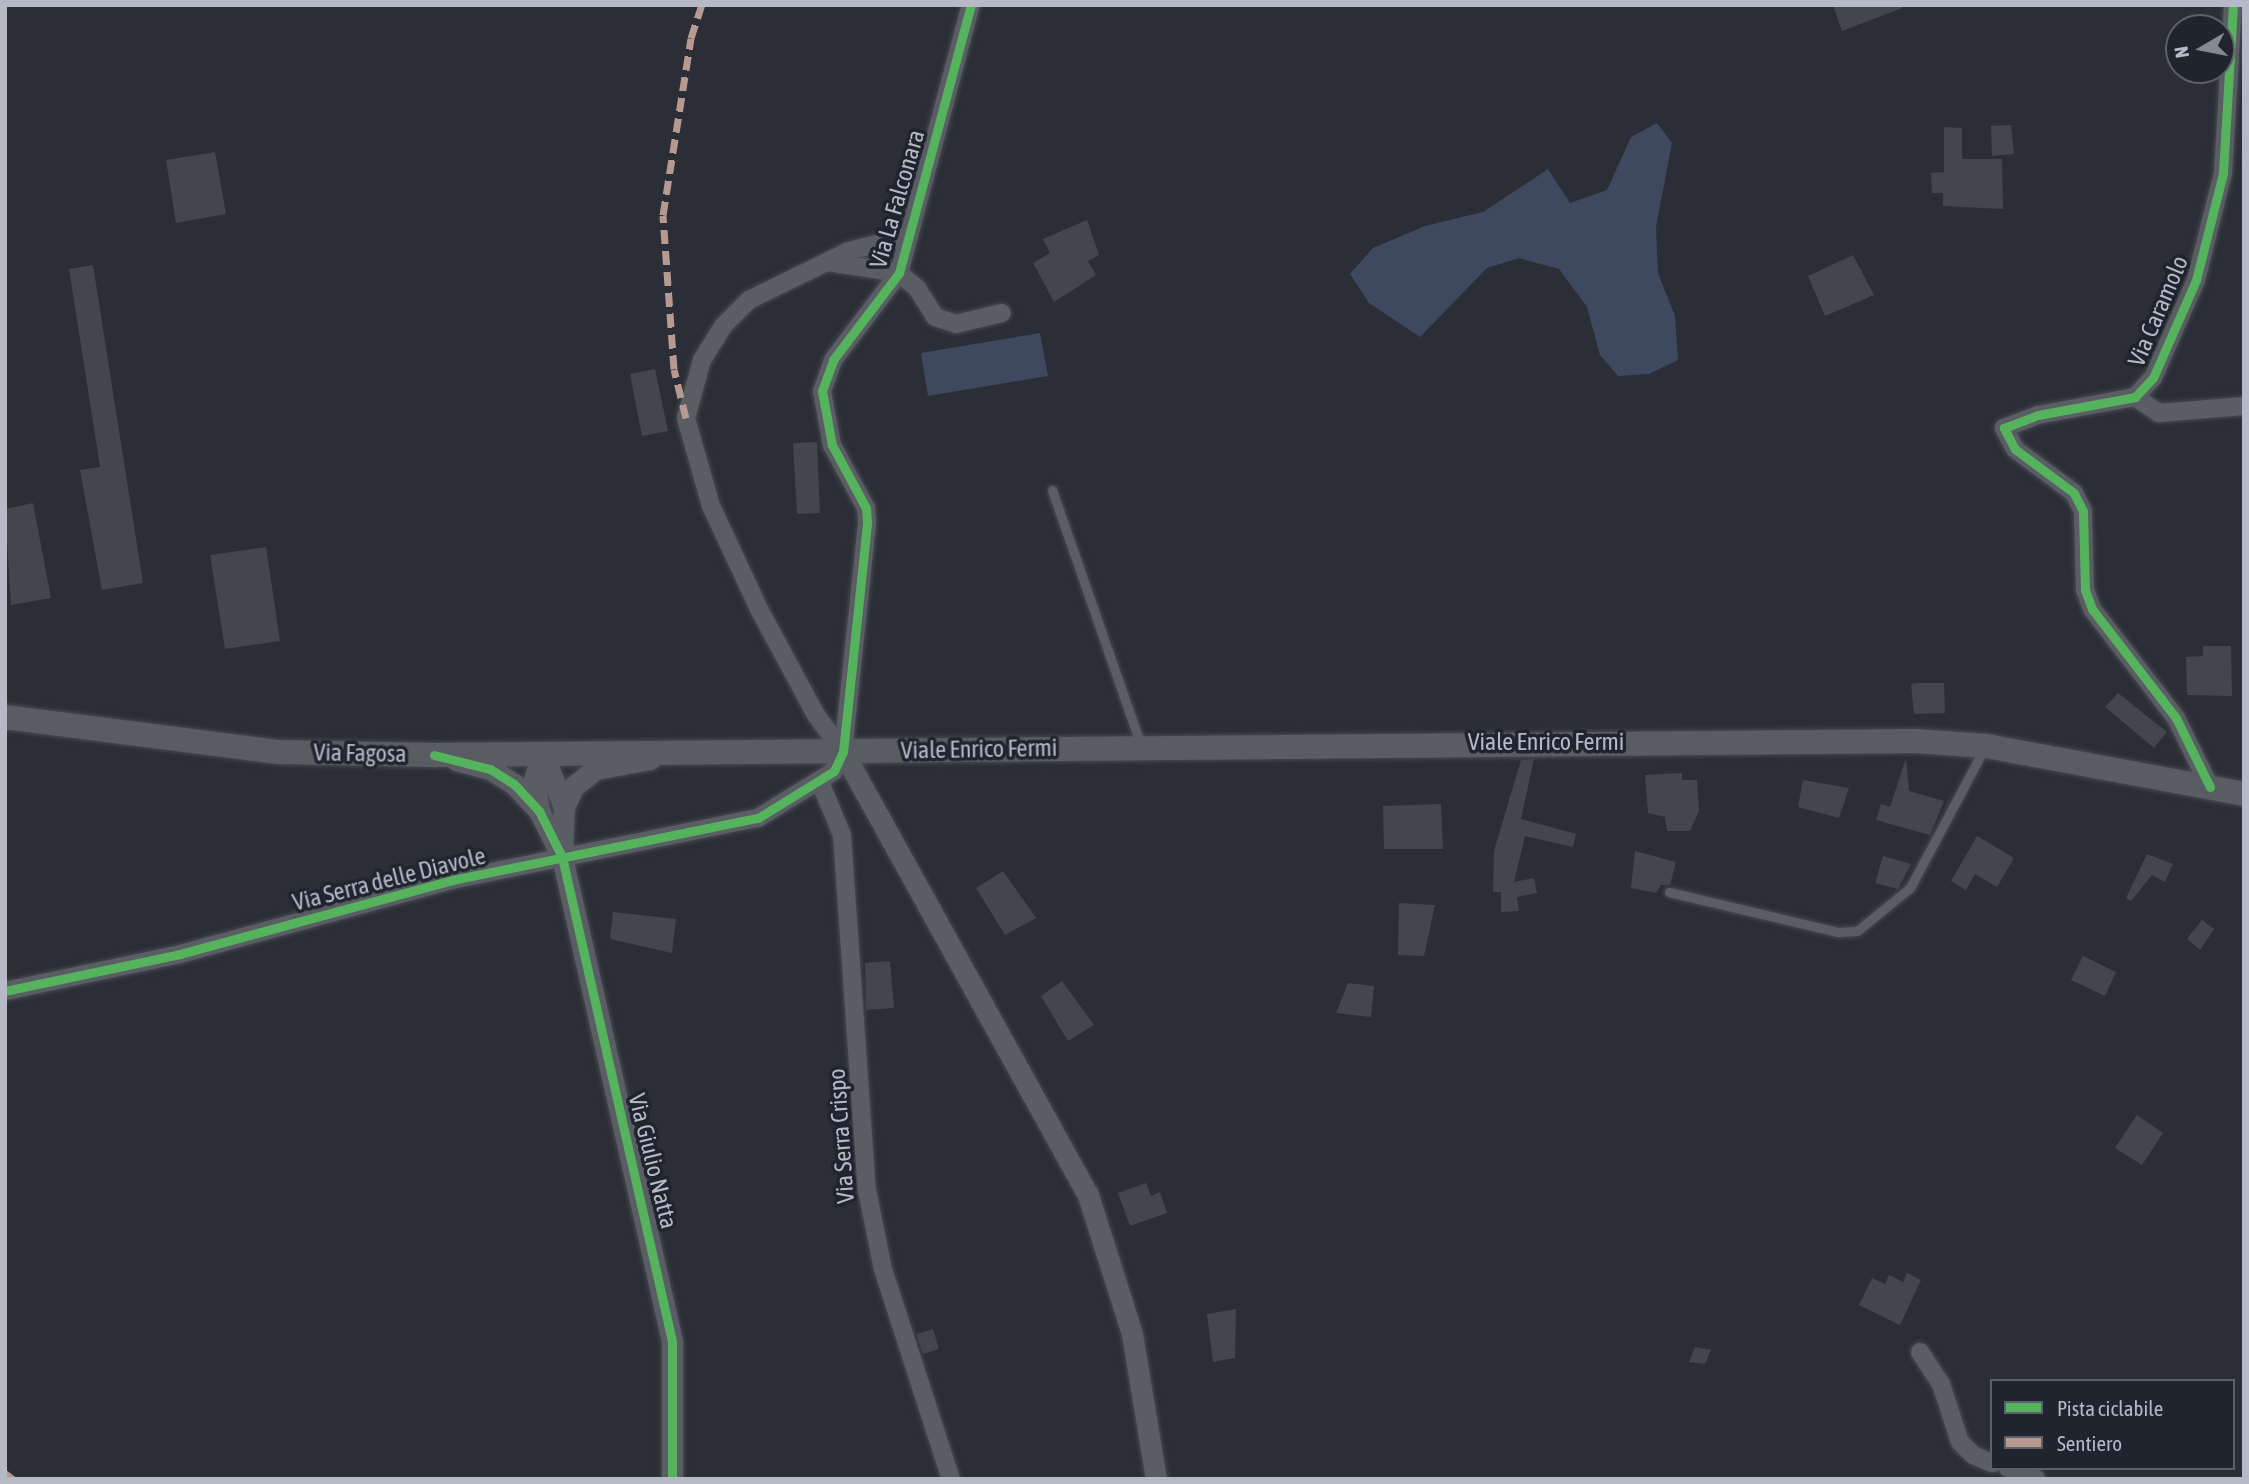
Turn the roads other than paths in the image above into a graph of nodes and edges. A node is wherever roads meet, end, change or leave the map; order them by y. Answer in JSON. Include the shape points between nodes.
{"nodes":[{"id":1,"x":971,"y":5,"type":"edge"},
{"id":2,"x":2233,"y":5,"type":"edge"},
{"id":3,"x":909,"y":236,"type":"junction"},
{"id":4,"x":828,"y":262,"type":"junction"},
{"id":5,"x":899,"y":274,"type":"junction"},
{"id":6,"x":1002,"y":313,"type":"dead end"},
{"id":7,"x":2135,"y":397,"type":"junction"},
{"id":8,"x":2244,"y":407,"type":"edge"},
{"id":9,"x":1052,"y":490,"type":"dead end"},
{"id":10,"x":5,"y":717,"type":"edge"},
{"id":11,"x":1986,"y":746,"type":"junction"},
{"id":12,"x":1142,"y":747,"type":"junction"},
{"id":13,"x":843,"y":751,"type":"junction"},
{"id":14,"x":542,"y":752,"type":"junction"},
{"id":15,"x":669,"y":754,"type":"junction"},
{"id":16,"x":434,"y":755,"type":"junction"},
{"id":17,"x":820,"y":782,"type":"junction"},
{"id":18,"x":2210,"y":787,"type":"junction"},
{"id":19,"x":2244,"y":794,"type":"edge"},
{"id":20,"x":564,"y":807,"type":"junction"},
{"id":21,"x":539,"y":811,"type":"junction"},
{"id":22,"x":562,"y":857,"type":"junction"},
{"id":23,"x":1669,"y":892,"type":"dead end"},
{"id":24,"x":5,"y":991,"type":"edge"},
{"id":25,"x":1920,"y":1352,"type":"dead end"},
{"id":26,"x":1990,"y":1461,"type":"edge"},
{"id":27,"x":2012,"y":1470,"type":"edge"},
{"id":28,"x":672,"y":1479,"type":"edge"},
{"id":29,"x":951,"y":1479,"type":"edge"},
{"id":30,"x":1156,"y":1479,"type":"edge"},
{"id":31,"x":2036,"y":1479,"type":"edge"}],
"edges":[{"from":1,"to":3,"type":"street","name":"Via La Falconara"},
{"from":2,"to":7,"type":"street","name":"Via Caramolo","via":[[2223,173],[2196,280],[2153,378]]},
{"from":3,"to":4,"type":"street","via":[[882,239]]},
{"from":3,"to":5,"type":"street","name":"Via La Falconara"},
{"from":4,"to":5,"type":"street"},
{"from":4,"to":13,"type":"street","via":[[778,282],[723,326],[699,369],[686,418],[711,506],[754,599],[816,715]]},
{"from":5,"to":6,"type":"street","via":[[917,288],[935,317],[956,324]]},
{"from":5,"to":13,"type":"street","name":"Via La Falconara","via":[[833,360],[822,391],[832,445],[866,508]]},
{"from":7,"to":8,"type":"street","via":[[2159,413]]},
{"from":7,"to":18,"type":"street","name":"Via Caramolo","via":[[2038,415],[2004,428],[2015,449],[2074,493],[2083,510],[2085,590],[2092,609],[2176,718]]},
{"from":9,"to":12,"type":"lane"},
{"from":10,"to":16,"type":"main road","name":"Via Fagosa","via":[[279,752]]},
{"from":11,"to":12,"type":"main road","name":"Viale Enrico Fermi","via":[[1902,741]]},
{"from":11,"to":18,"type":"main road","name":"Viale Enrico Fermi"},
{"from":11,"to":23,"type":"lane","via":[[1910,888],[1857,931],[1838,932]]},
{"from":12,"to":13,"type":"main road","name":"Viale Enrico Fermi"},
{"from":13,"to":15,"type":"main road","name":"Via Fagosa"},
{"from":13,"to":17,"type":"street","name":"Via Serra delle Diavole","via":[[834,771]]},
{"from":13,"to":30,"type":"street","via":[[1088,1195],[1132,1334]]},
{"from":14,"to":15,"type":"main road","name":"Via Fagosa"},
{"from":14,"to":16,"type":"main road","name":"Via Fagosa"},
{"from":14,"to":20,"type":"street"},
{"from":14,"to":21,"type":"street","via":[[534,780]]},
{"from":15,"to":20,"type":"street","via":[[596,769],[574,786]]},
{"from":16,"to":21,"type":"street","via":[[490,769]]},
{"from":17,"to":22,"type":"street","name":"Via Serra delle Diavole","via":[[758,818]]},
{"from":17,"to":29,"type":"street","name":"Via Serra Crispo","via":[[842,835],[867,1189],[883,1269]]},
{"from":18,"to":19,"type":"main road","name":"Viale Enrico Fermi"},
{"from":20,"to":22,"type":"street"},
{"from":21,"to":22,"type":"street"},
{"from":22,"to":24,"type":"street","name":"Via Serra delle Diavole","via":[[457,879],[180,954]]},
{"from":22,"to":28,"type":"street","name":"Via Giulio Natta","via":[[672,1343]]},
{"from":25,"to":26,"type":"street","via":[[1941,1384],[1960,1442],[1973,1455]]},
{"from":27,"to":31,"type":"street"}]}
